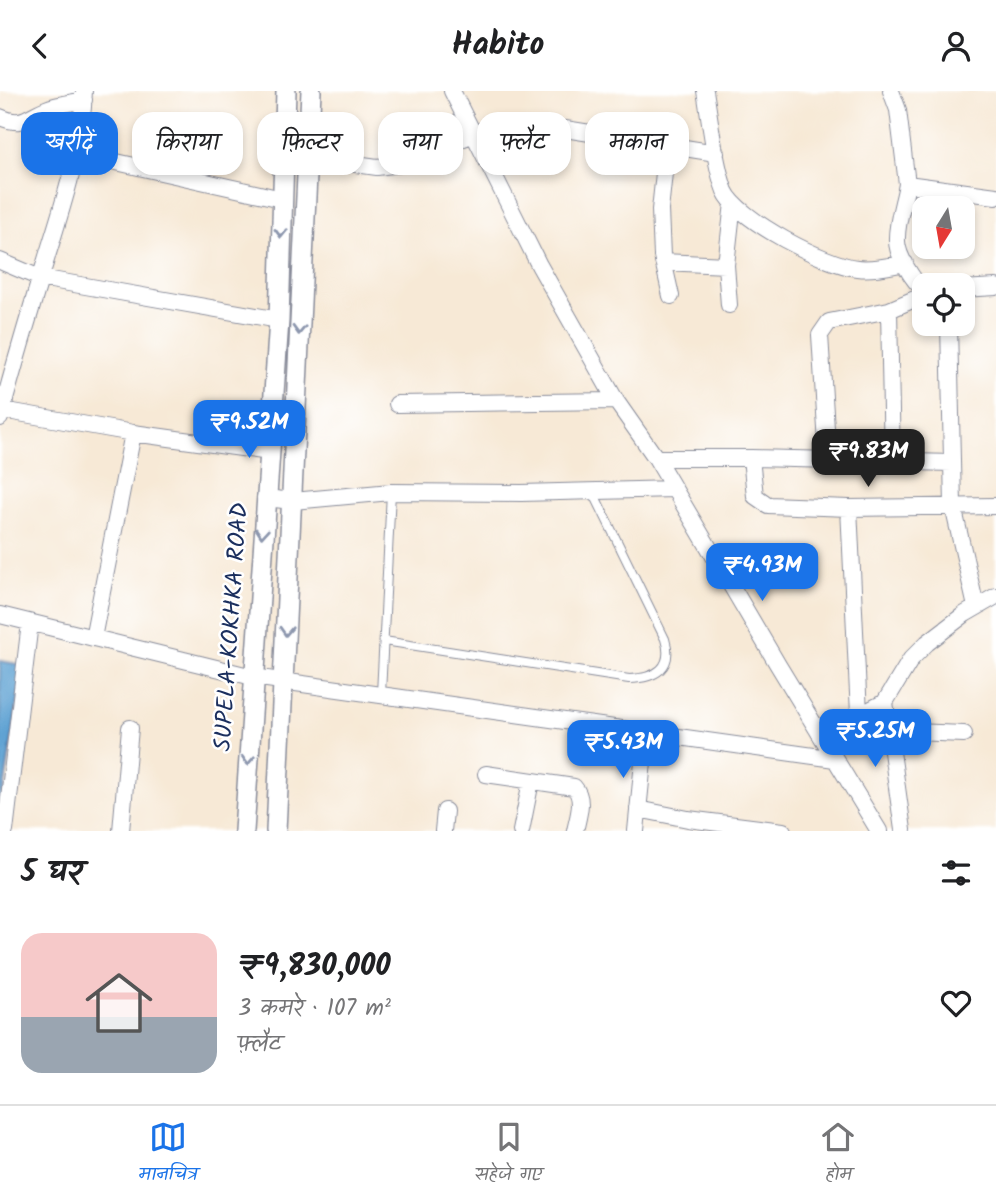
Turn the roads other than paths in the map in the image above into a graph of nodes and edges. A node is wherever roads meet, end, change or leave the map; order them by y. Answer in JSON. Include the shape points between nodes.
{"nodes":[{"id":1,"x":286,"y":91,"type":"edge"},
{"id":2,"x":311,"y":91,"type":"edge"},
{"id":3,"x":452,"y":91,"type":"edge"},
{"id":4,"x":705,"y":91,"type":"edge"},
{"id":5,"x":891,"y":91,"type":"edge"},
{"id":6,"x":84,"y":95,"type":"edge"},
{"id":7,"x":310,"y":112,"type":"edge"},
{"id":8,"x":0,"y":117,"type":"edge"},
{"id":9,"x":585,"y":132,"type":"edge"},
{"id":10,"x":475,"y":133,"type":"junction"},
{"id":11,"x":689,"y":149,"type":"edge"},
{"id":12,"x":716,"y":153,"type":"junction"},
{"id":13,"x":118,"y":162,"type":"edge"},
{"id":14,"x":364,"y":165,"type":"edge"},
{"id":15,"x":71,"y":175,"type":"edge"},
{"id":16,"x":306,"y":175,"type":"edge"},
{"id":17,"x":664,"y":175,"type":"edge"},
{"id":18,"x":907,"y":184,"type":"junction"},
{"id":19,"x":996,"y":197,"type":"edge"},
{"id":20,"x":282,"y":199,"type":"junction"},
{"id":21,"x":733,"y":203,"type":"junction"},
{"id":22,"x":0,"y":261,"type":"edge"},
{"id":23,"x":663,"y":262,"type":"junction"},
{"id":24,"x":726,"y":265,"type":"junction"},
{"id":25,"x":912,"y":273,"type":"edge"},
{"id":26,"x":40,"y":278,"type":"junction"},
{"id":27,"x":912,"y":278,"type":"edge"},
{"id":28,"x":912,"y":283,"type":"edge"},
{"id":29,"x":996,"y":287,"type":"edge"},
{"id":30,"x":975,"y":288,"type":"edge"},
{"id":31,"x":671,"y":296,"type":"dead end"},
{"id":32,"x":729,"y":305,"type":"dead end"},
{"id":33,"x":889,"y":310,"type":"junction"},
{"id":34,"x":279,"y":320,"type":"junction"},
{"id":35,"x":949,"y":336,"type":"edge"},
{"id":36,"x":8,"y":360,"type":"edge"},
{"id":37,"x":611,"y":390,"type":"junction"},
{"id":38,"x":397,"y":404,"type":"dead end"},
{"id":39,"x":1,"y":414,"type":"edge"},
{"id":40,"x":133,"y":433,"type":"junction"},
{"id":41,"x":270,"y":452,"type":"junction"},
{"id":42,"x":656,"y":458,"type":"junction"},
{"id":43,"x":751,"y":458,"type":"junction"},
{"id":44,"x":828,"y":460,"type":"junction"},
{"id":45,"x":892,"y":462,"type":"junction"},
{"id":46,"x":952,"y":463,"type":"junction"},
{"id":47,"x":674,"y":489,"type":"junction"},
{"id":48,"x":391,"y":492,"type":"junction"},
{"id":49,"x":593,"y":492,"type":"junction"},
{"id":50,"x":265,"y":498,"type":"junction"},
{"id":51,"x":293,"y":501,"type":"junction"},
{"id":52,"x":953,"y":506,"type":"junction"},
{"id":53,"x":996,"y":506,"type":"edge"},
{"id":54,"x":849,"y":508,"type":"junction"},
{"id":55,"x":996,"y":596,"type":"edge"},
{"id":56,"x":976,"y":607,"type":"junction"},
{"id":57,"x":0,"y":615,"type":"edge"},
{"id":58,"x":30,"y":622,"type":"junction"},
{"id":59,"x":93,"y":638,"type":"junction"},
{"id":60,"x":384,"y":641,"type":"junction"},
{"id":61,"x":253,"y":677,"type":"junction"},
{"id":62,"x":283,"y":681,"type":"junction"},
{"id":63,"x":381,"y":694,"type":"junction"},
{"id":64,"x":885,"y":702,"type":"junction"},
{"id":65,"x":859,"y":714,"type":"junction"},
{"id":66,"x":130,"y":728,"type":"dead end"},
{"id":67,"x":889,"y":731,"type":"junction"},
{"id":68,"x":646,"y":732,"type":"junction"},
{"id":69,"x":964,"y":734,"type":"dead end"},
{"id":70,"x":821,"y":736,"type":"junction"},
{"id":71,"x":835,"y":759,"type":"junction"},
{"id":72,"x":486,"y":773,"type":"dead end"},
{"id":73,"x":531,"y":781,"type":"junction"},
{"id":74,"x":638,"y":809,"type":"junction"},
{"id":75,"x":445,"y":811,"type":"dead end"},
{"id":76,"x":903,"y":830,"type":"edge"},
{"id":77,"x":5,"y":831,"type":"edge"},
{"id":78,"x":121,"y":831,"type":"edge"},
{"id":79,"x":244,"y":831,"type":"edge"},
{"id":80,"x":276,"y":831,"type":"edge"},
{"id":81,"x":443,"y":831,"type":"edge"},
{"id":82,"x":521,"y":831,"type":"edge"},
{"id":83,"x":575,"y":831,"type":"edge"},
{"id":84,"x":636,"y":831,"type":"edge"},
{"id":85,"x":783,"y":831,"type":"edge"},
{"id":86,"x":879,"y":831,"type":"edge"},
{"id":87,"x":890,"y":831,"type":"edge"},
{"id":88,"x":917,"y":831,"type":"edge"}],
"edges":[{"from":1,"to":20,"type":"street","name":"SUPELA-KOKHKA ROAD"},
{"from":2,"to":7,"type":"street"},
{"from":3,"to":10,"type":"street"},
{"from":4,"to":12,"type":"street"},
{"from":5,"to":18,"type":"street","via":[[898,110]]},
{"from":6,"to":8,"type":"street","via":[[23,121]]},
{"from":9,"to":10,"type":"street","via":[[520,127]]},
{"from":10,"to":14,"type":"street","via":[[401,164]]},
{"from":10,"to":37,"type":"street","via":[[539,265]]},
{"from":11,"to":12,"type":"street"},
{"from":12,"to":21,"type":"street","via":[[725,191]]},
{"from":13,"to":20,"type":"street"},
{"from":15,"to":26,"type":"street"},
{"from":16,"to":51,"type":"street","one_way":true},
{"from":17,"to":23,"type":"street"},
{"from":18,"to":19,"type":"street"},
{"from":18,"to":25,"type":"street","via":[[896,242]]},
{"from":20,"to":34,"type":"street","name":"SUPELA-KOKHKA ROAD","one_way":true},
{"from":21,"to":24,"type":"street"},
{"from":21,"to":27,"type":"street","via":[[752,220],[828,261]]},
{"from":22,"to":26,"type":"street"},
{"from":23,"to":24,"type":"street"},
{"from":23,"to":31,"type":"street"},
{"from":24,"to":32,"type":"street"},
{"from":26,"to":34,"type":"street"},
{"from":26,"to":36,"type":"street"},
{"from":28,"to":33,"type":"street"},
{"from":29,"to":30,"type":"street"},
{"from":33,"to":44,"type":"street","via":[[828,322],[820,335]]},
{"from":33,"to":45,"type":"street"},
{"from":34,"to":41,"type":"street","name":"SUPELA-KOKHKA ROAD"},
{"from":35,"to":46,"type":"street"},
{"from":36,"to":39,"type":"street"},
{"from":37,"to":38,"type":"street"},
{"from":37,"to":42,"type":"street"},
{"from":39,"to":40,"type":"street"},
{"from":40,"to":41,"type":"street"},
{"from":40,"to":59,"type":"street"},
{"from":41,"to":50,"type":"street","name":"SUPELA-KOKHKA ROAD"},
{"from":42,"to":43,"type":"street"},
{"from":42,"to":47,"type":"street"},
{"from":43,"to":44,"type":"street"},
{"from":43,"to":54,"type":"street","via":[[755,496],[763,503]]},
{"from":44,"to":45,"type":"street"},
{"from":45,"to":46,"type":"street"},
{"from":46,"to":52,"type":"street"},
{"from":47,"to":49,"type":"street"},
{"from":47,"to":70,"type":"street"},
{"from":48,"to":49,"type":"street"},
{"from":48,"to":51,"type":"street"},
{"from":48,"to":60,"type":"lane"},
{"from":49,"to":60,"type":"lane","via":[[665,639],[668,658],[659,671],[629,679]]},
{"from":50,"to":51,"type":"street"},
{"from":50,"to":61,"type":"street","name":"SUPELA-KOKHKA ROAD","one_way":true},
{"from":51,"to":62,"type":"street","one_way":true},
{"from":52,"to":53,"type":"street"},
{"from":52,"to":54,"type":"street"},
{"from":52,"to":56,"type":"street"},
{"from":54,"to":65,"type":"street"},
{"from":55,"to":56,"type":"street"},
{"from":56,"to":64,"type":"street","via":[[911,659]]},
{"from":57,"to":58,"type":"street"},
{"from":58,"to":59,"type":"street"},
{"from":58,"to":77,"type":"street"},
{"from":59,"to":61,"type":"street"},
{"from":60,"to":63,"type":"lane"},
{"from":61,"to":62,"type":"street"},
{"from":61,"to":79,"type":"street","name":"SUPELA-KOKHKA ROAD","one_way":true},
{"from":62,"to":63,"type":"street"},
{"from":62,"to":80,"type":"street"},
{"from":63,"to":68,"type":"street"},
{"from":64,"to":65,"type":"street"},
{"from":64,"to":67,"type":"street"},
{"from":65,"to":70,"type":"street"},
{"from":66,"to":78,"type":"street"},
{"from":67,"to":69,"type":"street"},
{"from":67,"to":76,"type":"street"},
{"from":68,"to":71,"type":"street"},
{"from":68,"to":74,"type":"street"},
{"from":70,"to":71,"type":"street"},
{"from":71,"to":86,"type":"street"},
{"from":72,"to":73,"type":"street"},
{"from":73,"to":82,"type":"street"},
{"from":73,"to":83,"type":"street","via":[[575,787],[581,800]]},
{"from":74,"to":84,"type":"street"},
{"from":74,"to":85,"type":"street"},
{"from":75,"to":81,"type":"street"},
{"from":76,"to":87,"type":"street"},
{"from":76,"to":88,"type":"street"}]}
